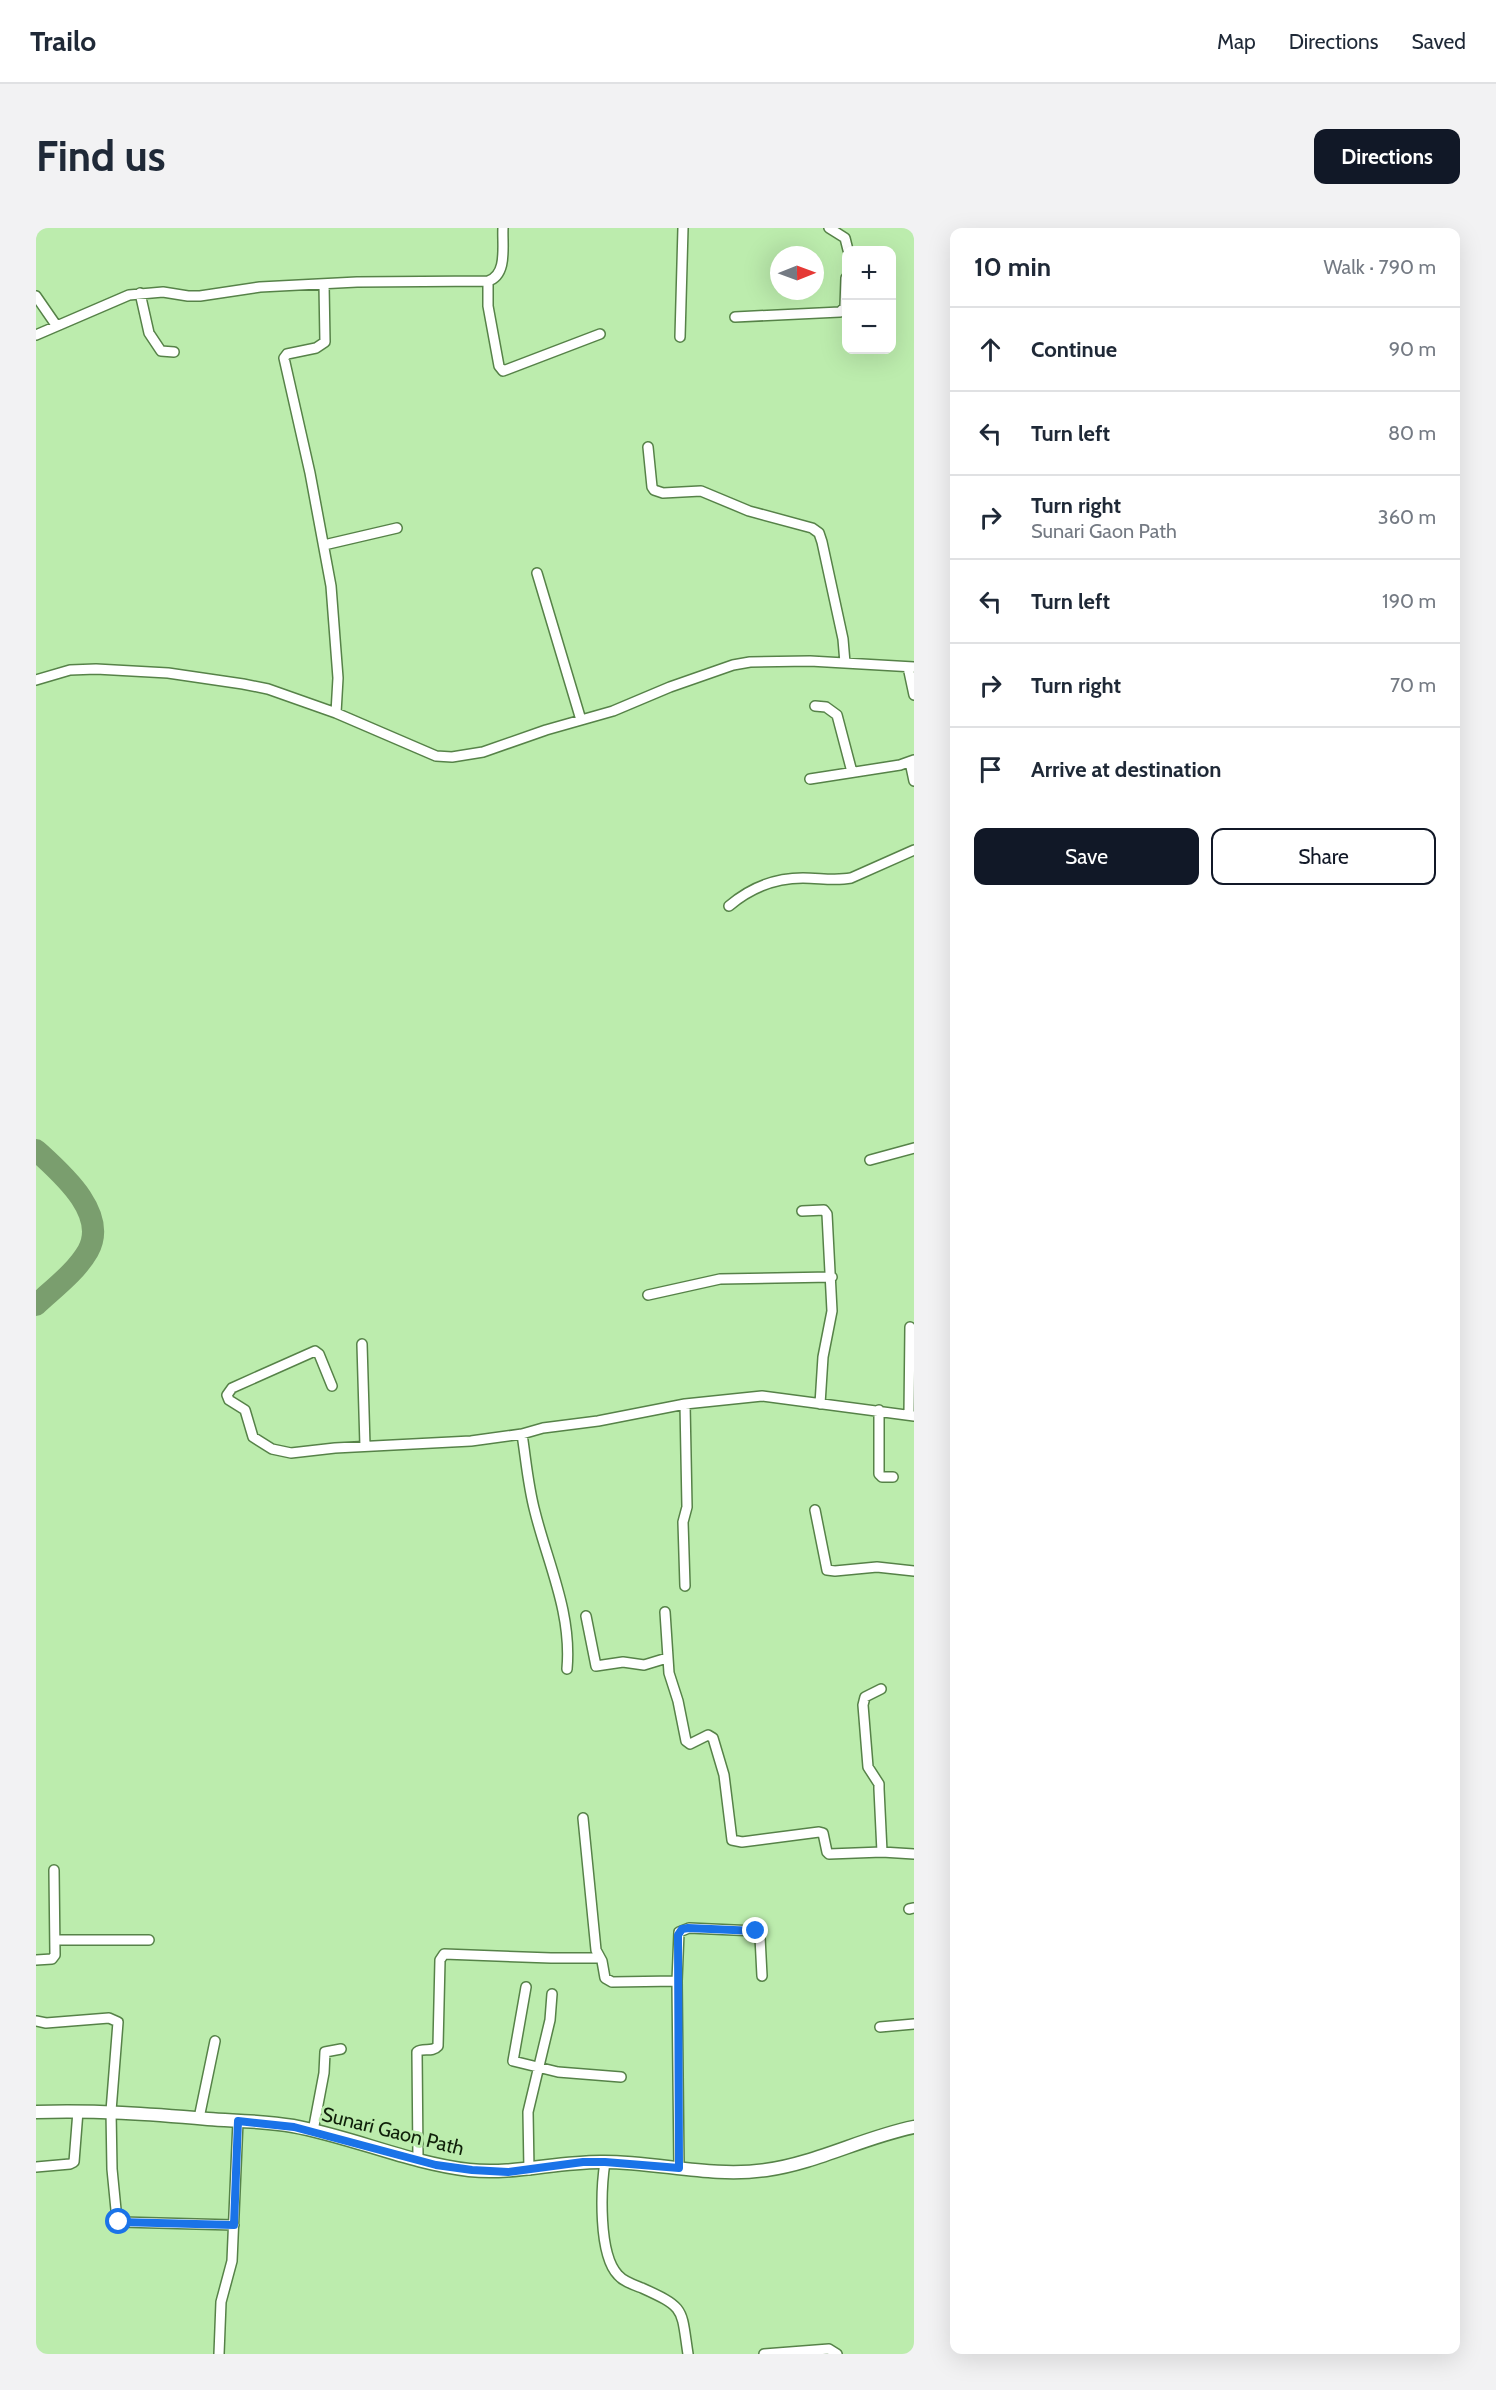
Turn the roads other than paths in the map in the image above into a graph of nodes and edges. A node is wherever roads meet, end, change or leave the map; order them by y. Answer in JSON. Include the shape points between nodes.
{"nodes":[{"id":1,"x":503,"y":228,"type":"edge"},
{"id":2,"x":683,"y":228,"type":"edge"},
{"id":3,"x":829,"y":228,"type":"edge"},
{"id":4,"x":847,"y":246,"type":"edge"},
{"id":5,"x":488,"y":281,"type":"junction"},
{"id":6,"x":324,"y":284,"type":"junction"},
{"id":7,"x":140,"y":293,"type":"junction"},
{"id":8,"x":36,"y":296,"type":"edge"},
{"id":9,"x":844,"y":300,"type":"edge"},
{"id":10,"x":735,"y":317,"type":"dead end"},
{"id":11,"x":56,"y":325,"type":"junction"},
{"id":12,"x":600,"y":334,"type":"dead end"},
{"id":13,"x":36,"y":335,"type":"edge"},
{"id":14,"x":680,"y":337,"type":"dead end"},
{"id":15,"x":174,"y":352,"type":"dead end"},
{"id":16,"x":648,"y":447,"type":"dead end"},
{"id":17,"x":397,"y":528,"type":"dead end"},
{"id":18,"x":324,"y":545,"type":"junction"},
{"id":19,"x":537,"y":573,"type":"dead end"},
{"id":20,"x":845,"y":663,"type":"junction"},
{"id":21,"x":911,"y":667,"type":"edge"},
{"id":22,"x":36,"y":680,"type":"edge"},
{"id":23,"x":914,"y":695,"type":"edge"},
{"id":24,"x":815,"y":706,"type":"dead end"},
{"id":25,"x":336,"y":713,"type":"junction"},
{"id":26,"x":581,"y":720,"type":"junction"},
{"id":27,"x":912,"y":761,"type":"edge"},
{"id":28,"x":852,"y":772,"type":"junction"},
{"id":29,"x":810,"y":778,"type":"dead end"},
{"id":30,"x":914,"y":781,"type":"edge"},
{"id":31,"x":914,"y":850,"type":"edge"},
{"id":32,"x":729,"y":906,"type":"dead end"},
{"id":33,"x":914,"y":1148,"type":"edge"},
{"id":34,"x":870,"y":1160,"type":"dead end"},
{"id":35,"x":802,"y":1211,"type":"dead end"},
{"id":36,"x":832,"y":1277,"type":"junction"},
{"id":37,"x":648,"y":1295,"type":"dead end"},
{"id":38,"x":910,"y":1327,"type":"dead end"},
{"id":39,"x":362,"y":1344,"type":"dead end"},
{"id":40,"x":332,"y":1386,"type":"dead end"},
{"id":41,"x":686,"y":1404,"type":"junction"},
{"id":42,"x":820,"y":1404,"type":"junction"},
{"id":43,"x":879,"y":1410,"type":"junction"},
{"id":44,"x":911,"y":1415,"type":"edge"},
{"id":45,"x":522,"y":1434,"type":"junction"},
{"id":46,"x":366,"y":1446,"type":"junction"},
{"id":47,"x":893,"y":1477,"type":"dead end"},
{"id":48,"x":815,"y":1510,"type":"dead end"},
{"id":49,"x":914,"y":1570,"type":"edge"},
{"id":50,"x":685,"y":1586,"type":"dead end"},
{"id":51,"x":665,"y":1612,"type":"dead end"},
{"id":52,"x":586,"y":1616,"type":"dead end"},
{"id":53,"x":667,"y":1658,"type":"junction"},
{"id":54,"x":567,"y":1669,"type":"dead end"},
{"id":55,"x":881,"y":1689,"type":"dead end"},
{"id":56,"x":583,"y":1818,"type":"dead end"},
{"id":57,"x":882,"y":1852,"type":"junction"},
{"id":58,"x":914,"y":1854,"type":"edge"},
{"id":59,"x":54,"y":1870,"type":"dead end"},
{"id":60,"x":55,"y":1940,"type":"junction"},
{"id":61,"x":149,"y":1940,"type":"dead end"},
{"id":62,"x":599,"y":1958,"type":"junction"},
{"id":63,"x":36,"y":1960,"type":"edge"},
{"id":64,"x":762,"y":1976,"type":"dead end"},
{"id":65,"x":677,"y":1981,"type":"junction"},
{"id":66,"x":526,"y":1987,"type":"dead end"},
{"id":67,"x":552,"y":1994,"type":"dead end"},
{"id":68,"x":36,"y":2021,"type":"edge"},
{"id":69,"x":914,"y":2024,"type":"edge"},
{"id":70,"x":880,"y":2027,"type":"dead end"},
{"id":71,"x":214,"y":2041,"type":"dead end"},
{"id":72,"x":341,"y":2049,"type":"dead end"},
{"id":73,"x":538,"y":2067,"type":"junction"},
{"id":74,"x":621,"y":2077,"type":"dead end"},
{"id":75,"x":78,"y":2111,"type":"junction"},
{"id":76,"x":111,"y":2111,"type":"junction"},
{"id":77,"x":36,"y":2112,"type":"edge"},
{"id":78,"x":199,"y":2118,"type":"junction"},
{"id":79,"x":238,"y":2121,"type":"junction"},
{"id":80,"x":914,"y":2127,"type":"edge"},
{"id":81,"x":313,"y":2131,"type":"junction"},
{"id":82,"x":418,"y":2159,"type":"junction"},
{"id":83,"x":605,"y":2162,"type":"junction"},
{"id":84,"x":36,"y":2167,"type":"edge"},
{"id":85,"x":679,"y":2168,"type":"junction"},
{"id":86,"x":528,"y":2170,"type":"junction"},
{"id":87,"x":234,"y":2225,"type":"junction"},
{"id":88,"x":219,"y":2354,"type":"edge"},
{"id":89,"x":688,"y":2354,"type":"edge"},
{"id":90,"x":764,"y":2354,"type":"edge"},
{"id":91,"x":837,"y":2354,"type":"edge"}],
"edges":[{"from":1,"to":5,"type":"street","via":[[501,270]]},
{"from":2,"to":14,"type":"street"},
{"from":3,"to":4,"type":"street","via":[[845,238]]},
{"from":5,"to":6,"type":"street"},
{"from":5,"to":12,"type":"street","via":[[488,306],[503,371]]},
{"from":6,"to":7,"type":"street","via":[[188,296]]},
{"from":6,"to":18,"type":"street","via":[[324,342],[284,358]]},
{"from":7,"to":11,"type":"street"},
{"from":7,"to":15,"type":"street","via":[[150,337],[161,351]]},
{"from":8,"to":11,"type":"street"},
{"from":9,"to":10,"type":"street","via":[[840,312]]},
{"from":11,"to":13,"type":"street"},
{"from":16,"to":20,"type":"street","via":[[654,490],[701,491],[819,533]]},
{"from":17,"to":18,"type":"street"},
{"from":18,"to":25,"type":"street","via":[[335,632]]},
{"from":19,"to":26,"type":"street"},
{"from":20,"to":21,"type":"street"},
{"from":20,"to":26,"type":"street","via":[[764,661],[733,665]]},
{"from":21,"to":23,"type":"street"},
{"from":22,"to":25,"type":"street","via":[[69,670],[96,669],[179,675],[268,689]]},
{"from":24,"to":28,"type":"street","via":[[826,707],[837,715]]},
{"from":25,"to":26,"type":"street","via":[[435,756],[452,757],[483,752]]},
{"from":27,"to":28,"type":"street"},
{"from":27,"to":30,"type":"street"},
{"from":28,"to":29,"type":"street"},
{"from":31,"to":32,"type":"street","via":[[851,878],[793,878],[767,883]]},
{"from":33,"to":34,"type":"street"},
{"from":35,"to":36,"type":"street","via":[[826,1211]]},
{"from":36,"to":37,"type":"street","via":[[720,1279]]},
{"from":36,"to":42,"type":"street","via":[[831,1322]]},
{"from":38,"to":44,"type":"street"},
{"from":39,"to":46,"type":"street"},
{"from":40,"to":46,"type":"street","via":[[315,1351],[232,1389],[227,1395],[245,1410],[253,1437],[272,1449],[291,1453]]},
{"from":41,"to":42,"type":"street","via":[[762,1396]]},
{"from":41,"to":45,"type":"street"},
{"from":41,"to":50,"type":"street"},
{"from":42,"to":43,"type":"street"},
{"from":43,"to":44,"type":"street"},
{"from":43,"to":47,"type":"street","via":[[879,1474]]},
{"from":45,"to":46,"type":"street","via":[[471,1441]]},
{"from":45,"to":54,"type":"street","via":[[535,1513],[566,1626]]},
{"from":48,"to":49,"type":"street","via":[[827,1570]]},
{"from":51,"to":53,"type":"street"},
{"from":52,"to":53,"type":"street","via":[[596,1666],[623,1662],[644,1665]]},
{"from":53,"to":57,"type":"street","via":[[687,1742],[708,1735],[713,1738],[724,1775],[732,1840],[821,1832],[829,1854]]},
{"from":55,"to":57,"type":"street","via":[[865,1697],[863,1705],[868,1767],[879,1784]]},
{"from":56,"to":62,"type":"street"},
{"from":57,"to":58,"type":"street"},
{"from":59,"to":60,"type":"street"},
{"from":60,"to":61,"type":"street"},
{"from":60,"to":63,"type":"street","via":[[54,1957]]},
{"from":62,"to":65,"type":"street","via":[[605,1978],[612,1982]]},
{"from":62,"to":82,"type":"street","via":[[444,1954],[440,1960],[438,2046],[417,2052]]},
{"from":64,"to":65,"type":"street","via":[[760,1937],[756,1931],[688,1928],[678,1935]]},
{"from":65,"to":85,"type":"street"},
{"from":66,"to":73,"type":"street","via":[[512,2060]]},
{"from":67,"to":73,"type":"street"},
{"from":68,"to":76,"type":"street","via":[[109,2018],[118,2022]]},
{"from":69,"to":70,"type":"street"},
{"from":71,"to":78,"type":"street"},
{"from":72,"to":81,"type":"street","via":[[325,2052]]},
{"from":73,"to":74,"type":"street"},
{"from":73,"to":86,"type":"street","via":[[528,2112]]},
{"from":75,"to":76,"type":"street","name":"Sunari Gaon Path"},
{"from":75,"to":77,"type":"street","name":"Sunari Gaon Path"},
{"from":75,"to":84,"type":"street","via":[[74,2162]]},
{"from":76,"to":78,"type":"street","name":"Sunari Gaon Path"},
{"from":76,"to":87,"type":"street","via":[[117,2220]]},
{"from":78,"to":79,"type":"street","name":"Sunari Gaon Path"},
{"from":79,"to":81,"type":"street","name":"Sunari Gaon Path"},
{"from":79,"to":87,"type":"street"},
{"from":80,"to":85,"type":"street","name":"Sunari Gaon Path","via":[[769,2170],[718,2173]]},
{"from":81,"to":82,"type":"street","name":"Sunari Gaon Path"},
{"from":82,"to":86,"type":"street","name":"Sunari Gaon Path","via":[[472,2170]]},
{"from":83,"to":85,"type":"street","name":"Sunari Gaon Path"},
{"from":83,"to":86,"type":"street","name":"Sunari Gaon Path"},
{"from":83,"to":89,"type":"street","via":[[602,2212],[612,2268],[625,2281],[676,2305]]},
{"from":87,"to":88,"type":"street","via":[[232,2261],[221,2302]]},
{"from":90,"to":91,"type":"street","via":[[829,2349]]}]}
